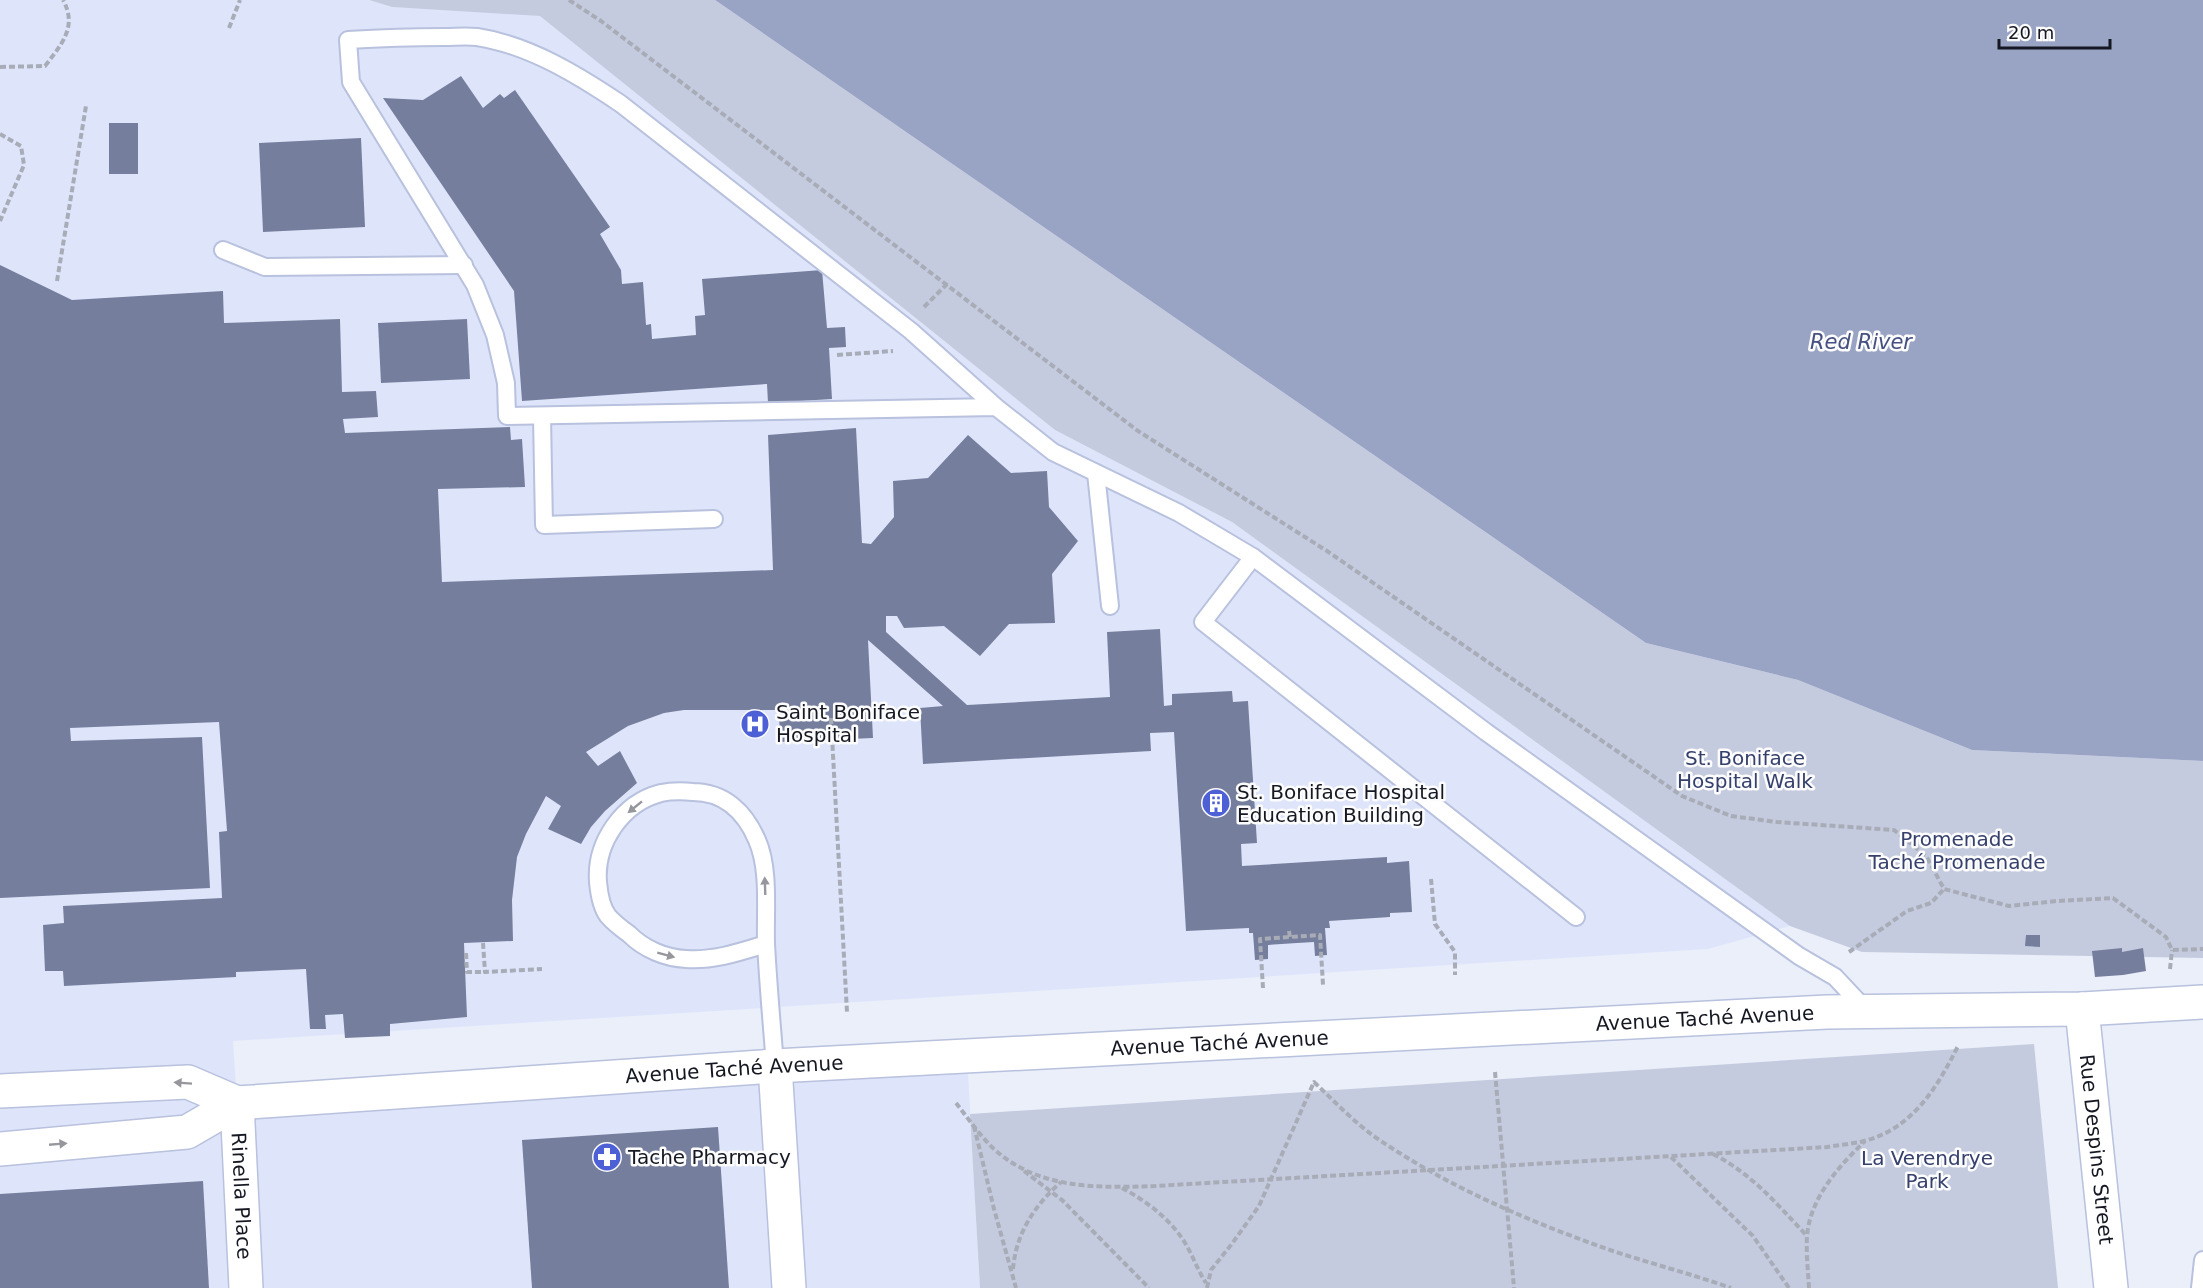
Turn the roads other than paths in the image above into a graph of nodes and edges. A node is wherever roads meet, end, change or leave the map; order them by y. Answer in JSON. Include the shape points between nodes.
{"nodes":[{"id":1,"x":223,"y":250,"type":"dead end"},
{"id":2,"x":464,"y":265,"type":"junction"},
{"id":3,"x":996,"y":407,"type":"junction"},
{"id":4,"x":542,"y":416,"type":"junction"},
{"id":5,"x":1096,"y":473,"type":"junction"},
{"id":6,"x":714,"y":519,"type":"dead end"},
{"id":7,"x":1253,"y":557,"type":"junction"},
{"id":8,"x":1110,"y":606,"type":"dead end"},
{"id":9,"x":1576,"y":917,"type":"dead end"},
{"id":10,"x":766,"y":944,"type":"junction"},
{"id":11,"x":2203,"y":1002,"type":"edge"},
{"id":12,"x":2082,"y":1010,"type":"junction"},
{"id":13,"x":1867,"y":1011,"type":"junction"},
{"id":14,"x":775,"y":1066,"type":"junction"},
{"id":15,"x":0,"y":1091,"type":"edge"},
{"id":16,"x":237,"y":1103,"type":"junction"},
{"id":17,"x":0,"y":1149,"type":"edge"},
{"id":18,"x":2203,"y":1260,"type":"edge"},
{"id":19,"x":246,"y":1288,"type":"edge"},
{"id":20,"x":789,"y":1288,"type":"edge"},
{"id":21,"x":2111,"y":1288,"type":"edge"},
{"id":22,"x":2200,"y":1288,"type":"edge"}],
"edges":[{"from":1,"to":2,"type":"lane","via":[[265,267]]},
{"from":2,"to":3,"type":"lane","via":[[351,82],[348,40],[475,37],[531,53],[585,81],[621,104],[911,330]]},
{"from":2,"to":4,"type":"lane","via":[[495,335],[506,382],[507,416]]},
{"from":3,"to":4,"type":"lane"},
{"from":3,"to":5,"type":"lane","via":[[1053,452]]},
{"from":4,"to":6,"type":"lane","via":[[543,525]]},
{"from":5,"to":7,"type":"lane","via":[[1179,513]]},
{"from":5,"to":8,"type":"lane"},
{"from":7,"to":9,"type":"lane","via":[[1203,622]]},
{"from":7,"to":13,"type":"lane","via":[[1486,732],[1799,956],[1835,977]]},
{"from":10,"to":10,"type":"lane","one_way":true,"via":[[764,864],[758,841],[734,805],[703,792],[661,793],[641,801],[610,830],[597,869],[600,901],[608,916],[633,938],[652,951],[685,959],[726,956]]},
{"from":10,"to":14,"type":"lane"},
{"from":11,"to":12,"type":"street","name":"Avenue Taché Avenue"},
{"from":12,"to":13,"type":"street","name":"Avenue Taché Avenue"},
{"from":12,"to":21,"type":"street","name":"Rue Despins Street"},
{"from":13,"to":14,"type":"street","name":"Avenue Taché Avenue"},
{"from":14,"to":16,"type":"street","name":"Avenue Taché Avenue"},
{"from":14,"to":20,"type":"street"},
{"from":16,"to":15,"type":"street","name":"Avenue Taché Avenue","one_way":true,"via":[[188,1082]]},
{"from":17,"to":16,"type":"street","name":"Avenue Taché Avenue","one_way":true,"via":[[187,1132]]},
{"from":16,"to":19,"type":"street","name":"Rinella Place"},
{"from":18,"to":22,"type":"lane"}]}
